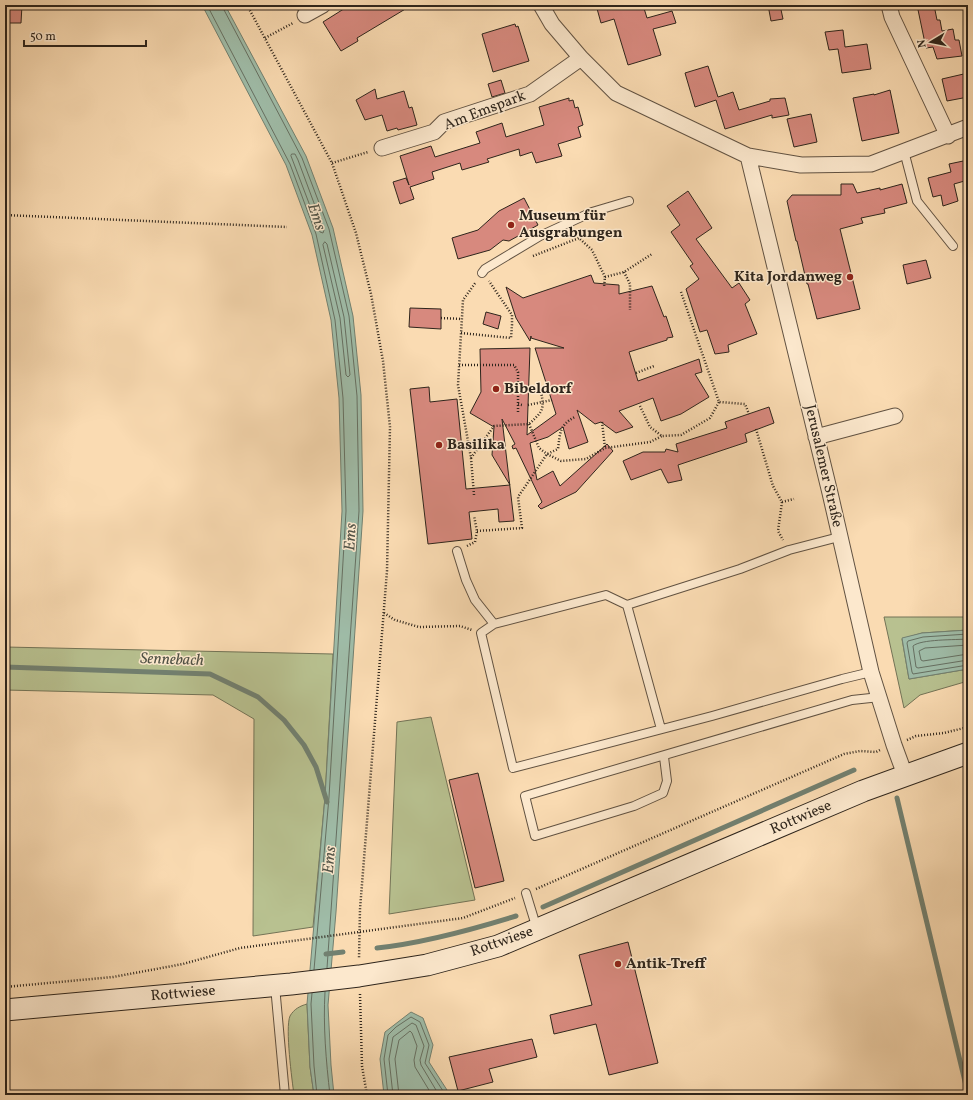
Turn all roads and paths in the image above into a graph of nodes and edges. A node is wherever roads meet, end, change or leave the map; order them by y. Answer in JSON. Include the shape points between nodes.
{"nodes":[{"id":1,"x":247,"y":5,"type":"edge"},
{"id":2,"x":323,"y":5,"type":"edge"},
{"id":3,"x":541,"y":5,"type":"edge"},
{"id":4,"x":889,"y":5,"type":"edge"},
{"id":5,"x":305,"y":15,"type":"joint"},
{"id":6,"x":265,"y":38,"type":"junction"},
{"id":7,"x":581,"y":58,"type":"junction"},
{"id":8,"x":968,"y":127,"type":"edge"},
{"id":9,"x":948,"y":136,"type":"junction"},
{"id":10,"x":382,"y":148,"type":"joint"},
{"id":11,"x":904,"y":151,"type":"junction"},
{"id":12,"x":748,"y":156,"type":"junction"},
{"id":13,"x":332,"y":163,"type":"junction"},
{"id":14,"x":629,"y":201,"type":"dead end"},
{"id":15,"x":5,"y":215,"type":"edge"},
{"id":16,"x":287,"y":227,"type":"dead end"},
{"id":17,"x":953,"y":246,"type":"dead end"},
{"id":18,"x":652,"y":254,"type":"dead end"},
{"id":19,"x":528,"y":258,"type":"dead end"},
{"id":20,"x":624,"y":272,"type":"junction"},
{"id":21,"x":482,"y":273,"type":"junction"},
{"id":22,"x":605,"y":277,"type":"junction"},
{"id":23,"x":604,"y":287,"type":"dead end"},
{"id":24,"x":681,"y":292,"type":"dead end"},
{"id":25,"x":630,"y":310,"type":"dead end"},
{"id":26,"x":441,"y":318,"type":"dead end"},
{"id":27,"x":462,"y":319,"type":"junction"},
{"id":28,"x":461,"y":333,"type":"junction"},
{"id":29,"x":459,"y":365,"type":"junction"},
{"id":30,"x":654,"y":366,"type":"dead end"},
{"id":31,"x":636,"y":373,"type":"dead end"},
{"id":32,"x":541,"y":392,"type":"dead end"},
{"id":33,"x":552,"y":400,"type":"dead end"},
{"id":34,"x":543,"y":402,"type":"junction"},
{"id":35,"x":719,"y":402,"type":"junction"},
{"id":36,"x":518,"y":404,"type":"junction"},
{"id":37,"x":522,"y":404,"type":"dead end"},
{"id":38,"x":528,"y":405,"type":"dead end"},
{"id":39,"x":640,"y":406,"type":"dead end"},
{"id":40,"x":518,"y":412,"type":"dead end"},
{"id":41,"x":749,"y":414,"type":"dead end"},
{"id":42,"x":894,"y":416,"type":"dead end"},
{"id":43,"x":575,"y":417,"type":"dead end"},
{"id":44,"x":602,"y":422,"type":"dead end"},
{"id":45,"x":529,"y":424,"type":"junction"},
{"id":46,"x":756,"y":429,"type":"dead end"},
{"id":47,"x":662,"y":436,"type":"junction"},
{"id":48,"x":816,"y":437,"type":"junction"},
{"id":49,"x":605,"y":448,"type":"junction"},
{"id":50,"x":547,"y":454,"type":"junction"},
{"id":51,"x":471,"y":458,"type":"junction"},
{"id":52,"x":474,"y":495,"type":"dead end"},
{"id":53,"x":794,"y":499,"type":"dead end"},
{"id":54,"x":782,"y":502,"type":"junction"},
{"id":55,"x":474,"y":516,"type":"dead end"},
{"id":56,"x":477,"y":532,"type":"junction"},
{"id":57,"x":839,"y":537,"type":"junction"},
{"id":58,"x":789,"y":550,"type":"junction"},
{"id":59,"x":457,"y":551,"type":"joint"},
{"id":60,"x":627,"y":605,"type":"junction"},
{"id":61,"x":384,"y":612,"type":"junction"},
{"id":62,"x":494,"y":624,"type":"junction"},
{"id":63,"x":481,"y":633,"type":"junction"},
{"id":64,"x":871,"y":672,"type":"junction"},
{"id":65,"x":880,"y":697,"type":"junction"},
{"id":66,"x":968,"y":727,"type":"edge"},
{"id":67,"x":660,"y":729,"type":"junction"},
{"id":68,"x":894,"y":746,"type":"junction"},
{"id":69,"x":968,"y":753,"type":"edge"},
{"id":70,"x":664,"y":756,"type":"junction"},
{"id":71,"x":905,"y":775,"type":"junction"},
{"id":72,"x":526,"y":893,"type":"junction"},
{"id":73,"x":538,"y":930,"type":"junction"},
{"id":74,"x":359,"y":933,"type":"junction"},
{"id":75,"x":353,"y":977,"type":"junction"},
{"id":76,"x":283,"y":984,"type":"junction"},
{"id":77,"x":5,"y":987,"type":"edge"},
{"id":78,"x":5,"y":1010,"type":"edge"},
{"id":79,"x":285,"y":1095,"type":"edge"},
{"id":80,"x":367,"y":1095,"type":"edge"}],
"edges":[{"from":1,"to":6,"type":"path"},
{"from":2,"to":5,"type":"street"},
{"from":3,"to":7,"type":"street","via":[[552,24]]},
{"from":4,"to":9,"type":"street","via":[[892,17]]},
{"from":5,"to":6,"type":"path"},
{"from":6,"to":13,"type":"path"},
{"from":7,"to":10,"type":"street","name":"Am Emspark","via":[[530,94],[444,122],[434,132]]},
{"from":7,"to":12,"type":"street","via":[[616,93]]},
{"from":8,"to":9,"type":"street"},
{"from":9,"to":11,"type":"street"},
{"from":10,"to":13,"type":"path"},
{"from":11,"to":12,"type":"street","via":[[871,164],[801,165]]},
{"from":11,"to":17,"type":"lane","via":[[917,201]]},
{"from":12,"to":48,"type":"street","name":"Jerusalemer Straße"},
{"from":13,"to":61,"type":"path","via":[[356,233],[371,294],[384,375],[390,427]]},
{"from":14,"to":21,"type":"lane","via":[[592,212],[540,236]]},
{"from":15,"to":16,"type":"path"},
{"from":18,"to":20,"type":"path"},
{"from":19,"to":22,"type":"path","via":[[579,238],[592,250]]},
{"from":20,"to":22,"type":"path"},
{"from":20,"to":25,"type":"path","via":[[630,284]]},
{"from":21,"to":27,"type":"path","via":[[463,300]]},
{"from":21,"to":28,"type":"path","via":[[512,315],[511,338]]},
{"from":22,"to":23,"type":"path"},
{"from":24,"to":35,"type":"path"},
{"from":26,"to":27,"type":"path"},
{"from":27,"to":28,"type":"path"},
{"from":28,"to":29,"type":"path"},
{"from":29,"to":36,"type":"path","via":[[514,365],[518,372]]},
{"from":29,"to":51,"type":"path","via":[[458,385]]},
{"from":30,"to":31,"type":"path"},
{"from":32,"to":34,"type":"path"},
{"from":33,"to":34,"type":"path"},
{"from":34,"to":38,"type":"path"},
{"from":34,"to":45,"type":"path","via":[[542,411]]},
{"from":35,"to":41,"type":"path","via":[[745,404]]},
{"from":35,"to":47,"type":"path","via":[[710,418],[681,435]]},
{"from":36,"to":37,"type":"path"},
{"from":36,"to":40,"type":"path"},
{"from":39,"to":47,"type":"path","via":[[650,427]]},
{"from":42,"to":48,"type":"street"},
{"from":43,"to":50,"type":"path","via":[[561,427],[558,449]]},
{"from":44,"to":49,"type":"path"},
{"from":45,"to":50,"type":"path","via":[[540,448]]},
{"from":45,"to":51,"type":"path","via":[[494,426]]},
{"from":46,"to":54,"type":"path","via":[[773,486]]},
{"from":47,"to":49,"type":"path","via":[[650,442]]},
{"from":48,"to":57,"type":"street","name":"Jerusalemer Straße"},
{"from":49,"to":50,"type":"path","via":[[586,459],[561,461]]},
{"from":50,"to":56,"type":"path","via":[[518,496],[522,528]]},
{"from":51,"to":52,"type":"path"},
{"from":53,"to":54,"type":"path"},
{"from":54,"to":58,"type":"path","via":[[778,531]]},
{"from":55,"to":56,"type":"path"},
{"from":56,"to":59,"type":"path","via":[[475,542]]},
{"from":57,"to":58,"type":"lane"},
{"from":57,"to":64,"type":"street","name":"Jerusalemer Straße"},
{"from":58,"to":60,"type":"lane","via":[[740,569]]},
{"from":59,"to":62,"type":"lane","via":[[475,600]]},
{"from":60,"to":62,"type":"lane","via":[[606,595]]},
{"from":60,"to":67,"type":"lane"},
{"from":61,"to":63,"type":"path","via":[[395,620],[419,627],[460,626]]},
{"from":61,"to":74,"type":"path"},
{"from":62,"to":63,"type":"lane"},
{"from":63,"to":67,"type":"lane","via":[[513,768]]},
{"from":64,"to":65,"type":"street","name":"Jerusalemer Straße"},
{"from":64,"to":67,"type":"lane"},
{"from":65,"to":68,"type":"street","name":"Jerusalemer Straße"},
{"from":65,"to":70,"type":"lane","via":[[852,700]]},
{"from":66,"to":68,"type":"path","via":[[916,736]]},
{"from":68,"to":71,"type":"street","name":"Jerusalemer Straße"},
{"from":68,"to":72,"type":"path","via":[[876,752],[844,754]]},
{"from":69,"to":71,"type":"street","name":"Rottwiese"},
{"from":70,"to":70,"type":"lane","via":[[526,796],[535,836],[634,806],[663,793],[667,781]]},
{"from":71,"to":73,"type":"street","name":"Rottwiese"},
{"from":72,"to":73,"type":"lane"},
{"from":72,"to":74,"type":"path","via":[[463,918]]},
{"from":73,"to":75,"type":"street","name":"Rottwiese","via":[[498,946],[427,965]]},
{"from":74,"to":75,"type":"path"},
{"from":74,"to":77,"type":"path","via":[[240,948],[183,964],[113,977]]},
{"from":75,"to":76,"type":"street","name":"Rottwiese"},
{"from":75,"to":80,"type":"path","via":[[362,1023],[362,1066]]},
{"from":76,"to":78,"type":"street","name":"Rottwiese"},
{"from":76,"to":79,"type":"lane"}]}
